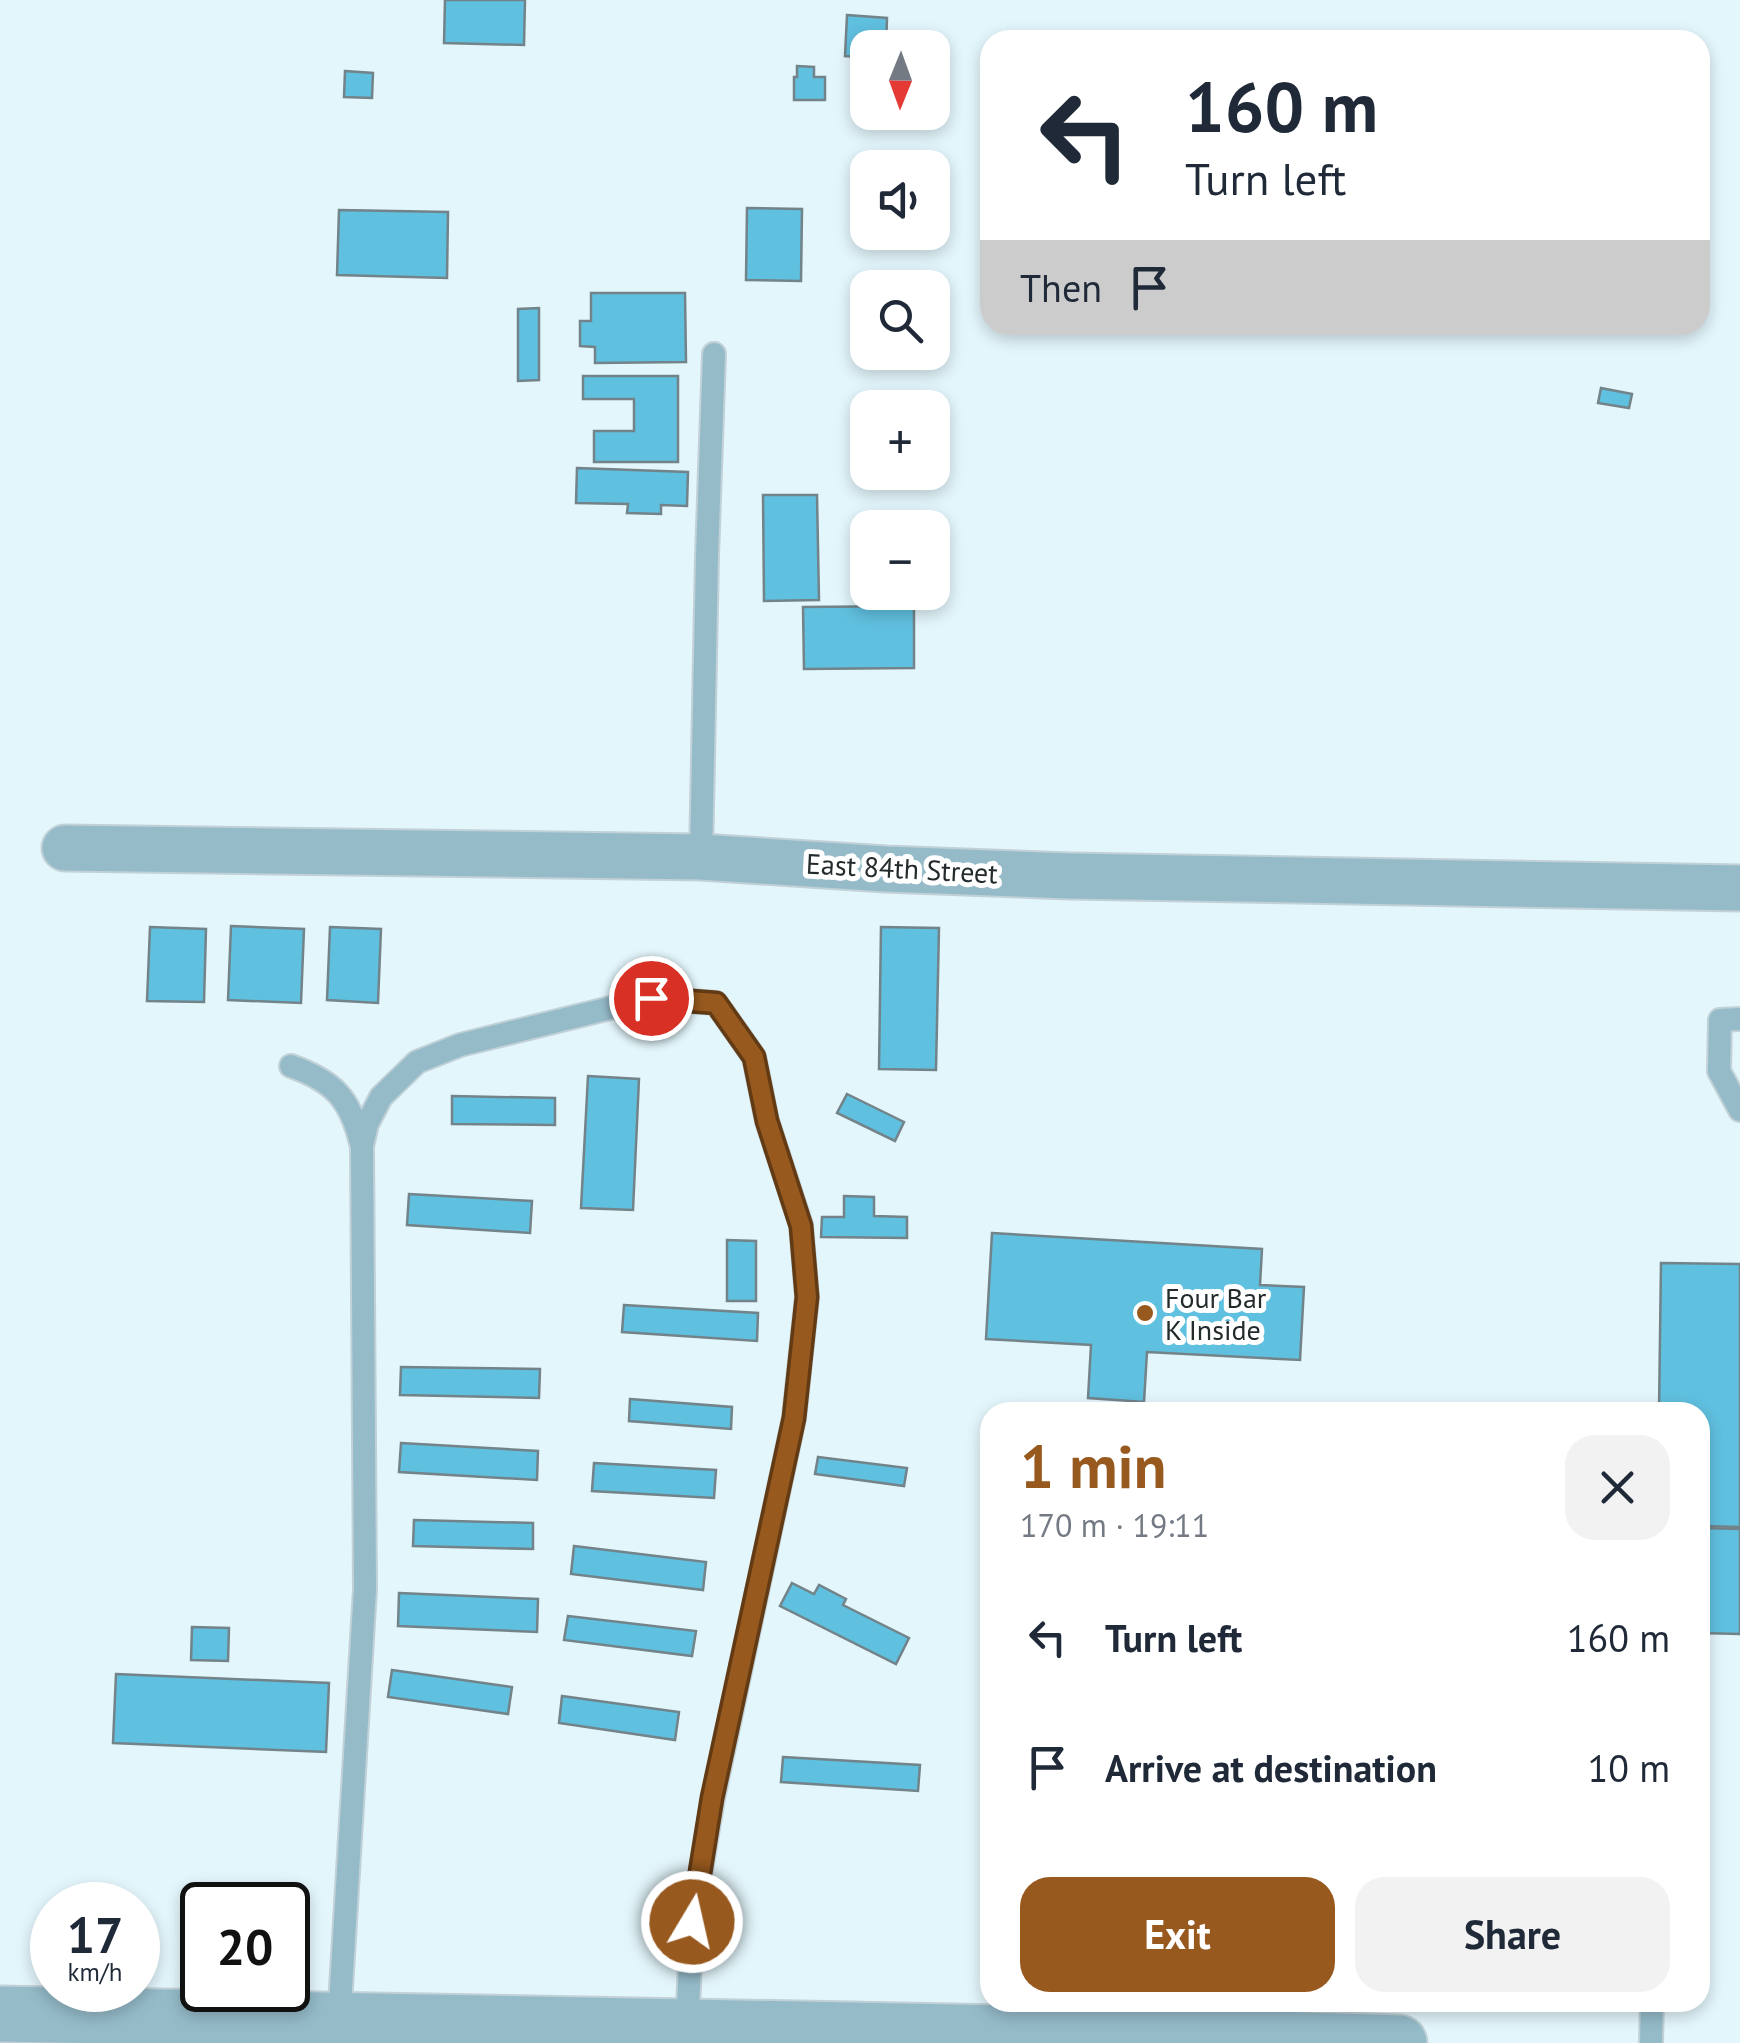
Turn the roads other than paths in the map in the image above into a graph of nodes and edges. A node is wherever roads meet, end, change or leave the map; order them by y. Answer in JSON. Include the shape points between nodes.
{"nodes":[{"id":1,"x":714,"y":354,"type":"dead end"},
{"id":2,"x":65,"y":848,"type":"dead end"},
{"id":3,"x":701,"y":857,"type":"junction"},
{"id":4,"x":1740,"y":888,"type":"edge"},
{"id":5,"x":1740,"y":1019,"type":"edge"},
{"id":6,"x":290,"y":1066,"type":"dead end"},
{"id":7,"x":1740,"y":1110,"type":"edge"},
{"id":8,"x":362,"y":1146,"type":"junction"},
{"id":9,"x":1652,"y":2012,"type":"edge"},
{"id":10,"x":0,"y":2014,"type":"edge"},
{"id":11,"x":338,"y":2021,"type":"junction"},
{"id":12,"x":687,"y":2028,"type":"junction"},
{"id":13,"x":61,"y":2029,"type":"edge"},
{"id":14,"x":597,"y":2034,"type":"edge"},
{"id":15,"x":1221,"y":2040,"type":"edge"},
{"id":16,"x":1400,"y":2043,"type":"edge"},
{"id":17,"x":1651,"y":2043,"type":"edge"}],
"edges":[{"from":1,"to":3,"type":"lane"},
{"from":2,"to":3,"type":"street","name":"East 84th Street"},
{"from":3,"to":4,"type":"street","name":"East 84th Street","via":[[1070,876]]},
{"from":5,"to":7,"type":"lane","via":[[1720,1020],[1718,1071]]},
{"from":6,"to":8,"type":"lane","via":[[317,1076],[339,1095]]},
{"from":8,"to":11,"type":"lane","via":[[365,1589]]},
{"from":8,"to":12,"type":"lane","via":[[380,1096],[417,1062],[460,1044],[651,998],[716,1003],[754,1057],[801,1226],[807,1297],[794,1418],[712,1798],[692,1922]]},
{"from":9,"to":17,"type":"lane"},
{"from":10,"to":13,"type":"street"},
{"from":11,"to":13,"type":"street"},
{"from":11,"to":14,"type":"street"},
{"from":12,"to":14,"type":"street"},
{"from":12,"to":15,"type":"street"},
{"from":15,"to":16,"type":"street"}]}
